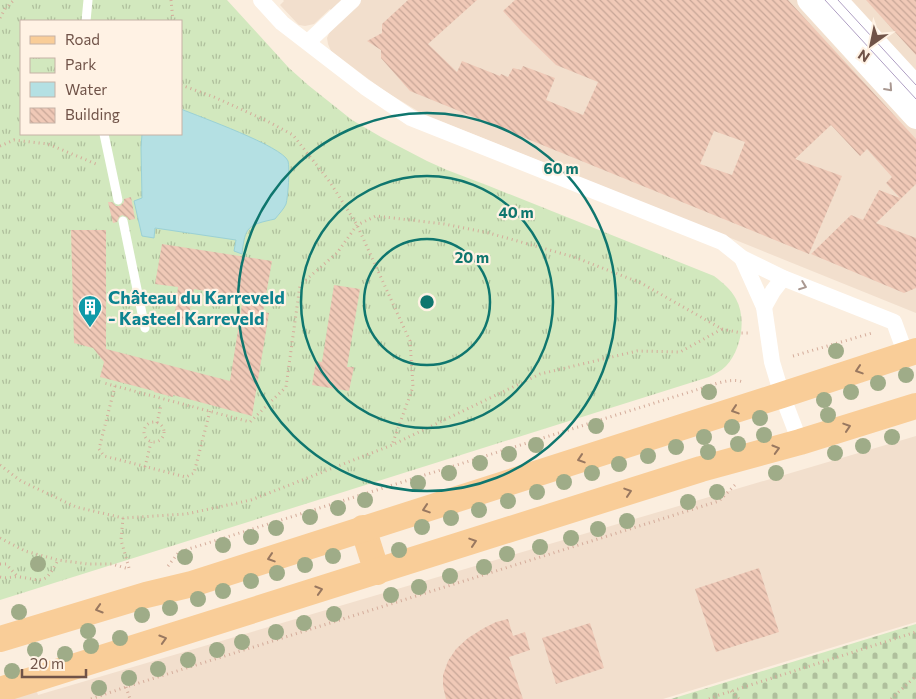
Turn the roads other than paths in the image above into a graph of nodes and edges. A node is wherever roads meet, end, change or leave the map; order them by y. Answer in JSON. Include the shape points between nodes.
{"nodes":[{"id":1,"x":88,"y":0,"type":"edge"},
{"id":2,"x":261,"y":0,"type":"edge"},
{"id":3,"x":353,"y":0,"type":"edge"},
{"id":4,"x":809,"y":0,"type":"edge"},
{"id":5,"x":835,"y":0,"type":"edge"},
{"id":6,"x":86,"y":20,"type":"edge"},
{"id":7,"x":308,"y":42,"type":"junction"},
{"id":8,"x":916,"y":88,"type":"edge"},
{"id":9,"x":916,"y":117,"type":"edge"},
{"id":10,"x":104,"y":135,"type":"edge"},
{"id":11,"x":118,"y":200,"type":"dead end"},
{"id":12,"x":123,"y":221,"type":"dead end"},
{"id":13,"x":742,"y":258,"type":"junction"},
{"id":14,"x":783,"y":278,"type":"junction"},
{"id":15,"x":764,"y":307,"type":"junction"},
{"id":16,"x":145,"y":328,"type":"dead end"},
{"id":17,"x":911,"y":353,"type":"edge"},
{"id":18,"x":782,"y":395,"type":"junction"},
{"id":19,"x":916,"y":406,"type":"edge"},
{"id":20,"x":800,"y":442,"type":"junction"},
{"id":21,"x":363,"y":528,"type":"junction"},
{"id":22,"x":376,"y":572,"type":"junction"},
{"id":23,"x":0,"y":639,"type":"edge"},
{"id":24,"x":0,"y":690,"type":"edge"}],
"edges":[{"from":1,"to":6,"type":"lane"},
{"from":2,"to":7,"type":"street","via":[[282,23]]},
{"from":3,"to":7,"type":"street"},
{"from":4,"to":9,"type":"street","one_way":true},
{"from":5,"to":8,"type":"street"},
{"from":7,"to":13,"type":"street","via":[[364,87],[411,118],[722,242]]},
{"from":10,"to":11,"type":"lane"},
{"from":12,"to":16,"type":"lane"},
{"from":13,"to":14,"type":"street"},
{"from":13,"to":15,"type":"street"},
{"from":14,"to":15,"type":"street"},
{"from":14,"to":17,"type":"street","one_way":true,"via":[[894,322]]},
{"from":15,"to":18,"type":"street","via":[[772,362]]},
{"from":17,"to":18,"type":"main road","one_way":true},
{"from":18,"to":20,"type":"street"},
{"from":18,"to":21,"type":"main road","one_way":true},
{"from":20,"to":19,"type":"main road","one_way":true},
{"from":22,"to":20,"type":"main road","one_way":true,"via":[[701,469]]},
{"from":21,"to":22,"type":"main road"},
{"from":21,"to":23,"type":"main road","one_way":true,"via":[[192,584]]},
{"from":24,"to":22,"type":"main road","one_way":true}]}
